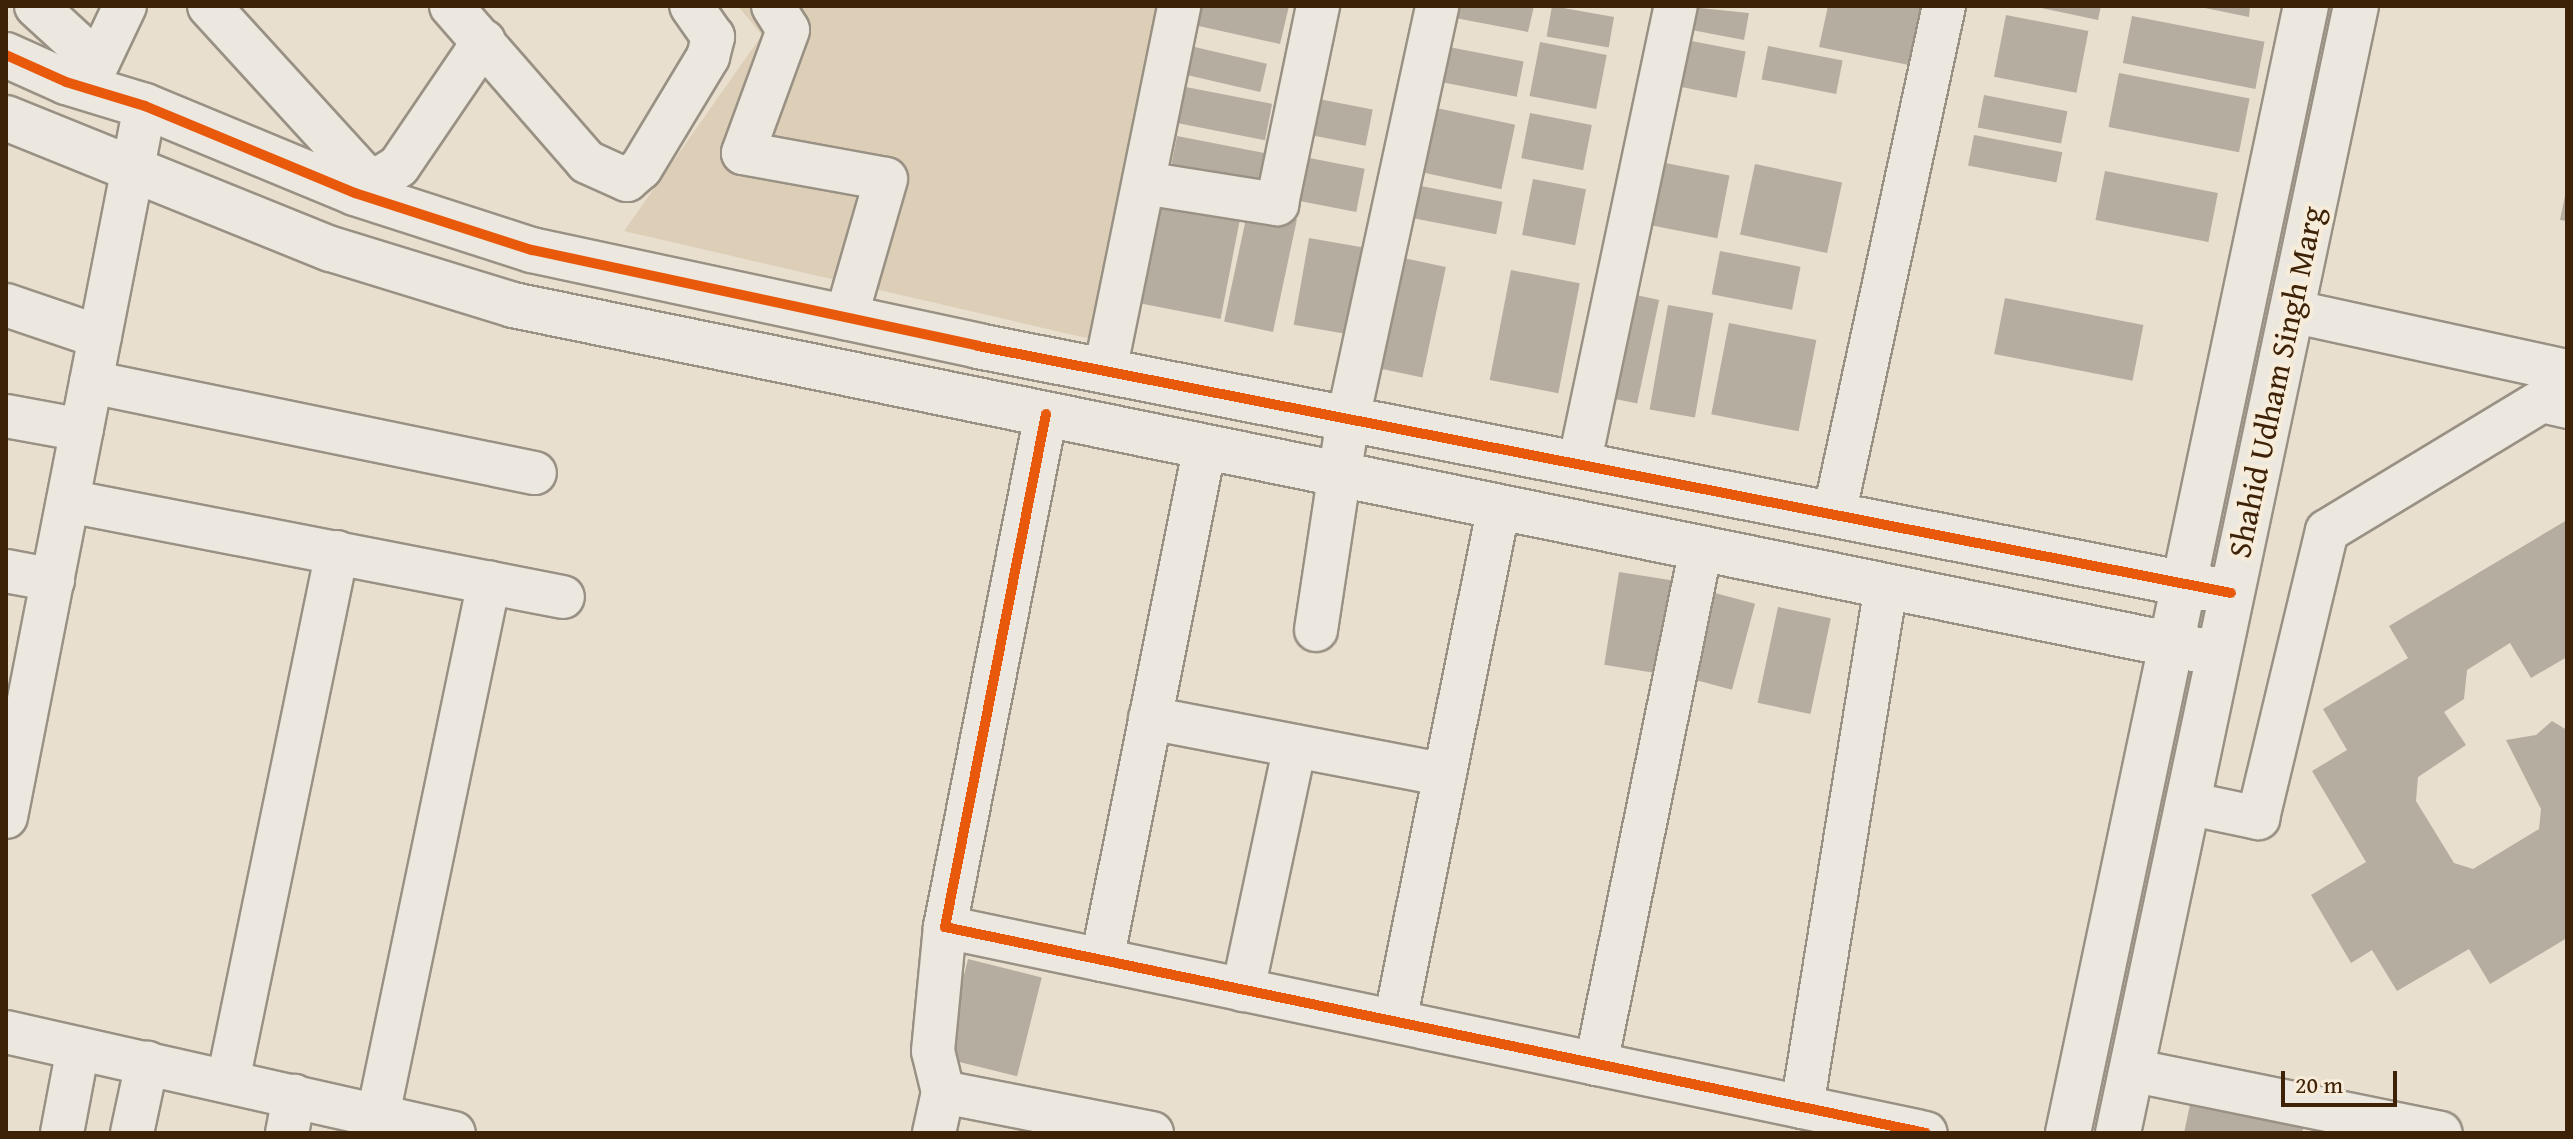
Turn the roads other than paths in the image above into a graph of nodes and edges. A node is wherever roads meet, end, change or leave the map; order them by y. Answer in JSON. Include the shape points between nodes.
{"nodes":[{"id":1,"x":36,"y":6,"type":"edge"},
{"id":2,"x":125,"y":6,"type":"edge"},
{"id":3,"x":209,"y":6,"type":"edge"},
{"id":4,"x":451,"y":6,"type":"edge"},
{"id":5,"x":773,"y":6,"type":"edge"},
{"id":6,"x":1179,"y":6,"type":"edge"},
{"id":7,"x":1318,"y":6,"type":"edge"},
{"id":8,"x":1437,"y":6,"type":"edge"},
{"id":9,"x":1676,"y":6,"type":"edge"},
{"id":10,"x":1944,"y":6,"type":"edge"},
{"id":11,"x":2306,"y":6,"type":"edge"},
{"id":12,"x":2356,"y":6,"type":"edge"},
{"id":13,"x":696,"y":7,"type":"edge"},
{"id":14,"x":484,"y":41,"type":"junction"},
{"id":15,"x":6,"y":55,"type":"edge"},
{"id":16,"x":92,"y":75,"type":"junction"},
{"id":17,"x":145,"y":106,"type":"junction"},
{"id":18,"x":6,"y":118,"type":"edge"},
{"id":19,"x":133,"y":169,"type":"junction"},
{"id":20,"x":1144,"y":183,"type":"junction"},
{"id":21,"x":6,"y":305,"type":"edge"},
{"id":22,"x":2291,"y":311,"type":"junction"},
{"id":23,"x":846,"y":318,"type":"junction"},
{"id":24,"x":100,"y":337,"type":"junction"},
{"id":25,"x":1105,"y":371,"type":"junction"},
{"id":26,"x":2567,"y":371,"type":"edge"},
{"id":27,"x":91,"y":382,"type":"junction"},
{"id":28,"x":2567,"y":407,"type":"edge"},
{"id":29,"x":1046,"y":414,"type":"junction"},
{"id":30,"x":6,"y":416,"type":"edge"},
{"id":31,"x":1348,"y":419,"type":"junction"},
{"id":32,"x":82,"y":430,"type":"junction"},
{"id":33,"x":1205,"y":446,"type":"junction"},
{"id":34,"x":1579,"y":465,"type":"junction"},
{"id":35,"x":535,"y":473,"type":"dead end"},
{"id":36,"x":1341,"y":474,"type":"junction"},
{"id":37,"x":68,"y":501,"type":"junction"},
{"id":38,"x":1499,"y":506,"type":"junction"},
{"id":39,"x":1834,"y":515,"type":"junction"},
{"id":40,"x":1701,"y":548,"type":"junction"},
{"id":41,"x":337,"y":552,"type":"junction"},
{"id":42,"x":6,"y":571,"type":"edge"},
{"id":43,"x":53,"y":580,"type":"junction"},
{"id":44,"x":489,"y":582,"type":"junction"},
{"id":45,"x":2184,"y":584,"type":"junction"},
{"id":46,"x":1886,"y":586,"type":"junction"},
{"id":47,"x":2231,"y":593,"type":"junction"},
{"id":48,"x":563,"y":597,"type":"dead end"},
{"id":49,"x":1316,"y":630,"type":"dead end"},
{"id":50,"x":2171,"y":645,"type":"junction"},
{"id":51,"x":2218,"y":654,"type":"junction"},
{"id":52,"x":16,"y":707,"type":"edge"},
{"id":53,"x":1150,"y":718,"type":"junction"},
{"id":54,"x":1295,"y":746,"type":"junction"},
{"id":55,"x":1445,"y":775,"type":"junction"},
{"id":56,"x":2187,"y":803,"type":"junction"},
{"id":57,"x":6,"y":817,"type":"edge"},
{"id":58,"x":945,"y":927,"type":"junction"},
{"id":59,"x":1102,"y":960,"type":"junction"},
{"id":60,"x":1243,"y":990,"type":"junction"},
{"id":61,"x":1395,"y":1021,"type":"junction"},
{"id":62,"x":6,"y":1032,"type":"edge"},
{"id":63,"x":78,"y":1048,"type":"junction"},
{"id":64,"x":147,"y":1063,"type":"junction"},
{"id":65,"x":1596,"y":1064,"type":"junction"},
{"id":66,"x":2131,"y":1070,"type":"junction"},
{"id":67,"x":228,"y":1081,"type":"junction"},
{"id":68,"x":943,"y":1092,"type":"junction"},
{"id":69,"x":1802,"y":1107,"type":"junction"},
{"id":70,"x":291,"y":1114,"type":"edge"},
{"id":71,"x":378,"y":1115,"type":"junction"},
{"id":72,"x":62,"y":1133,"type":"edge"},
{"id":73,"x":132,"y":1133,"type":"edge"},
{"id":74,"x":457,"y":1133,"type":"edge"},
{"id":75,"x":934,"y":1133,"type":"edge"},
{"id":76,"x":1152,"y":1133,"type":"edge"},
{"id":77,"x":1926,"y":1133,"type":"edge"},
{"id":78,"x":2068,"y":1133,"type":"edge"},
{"id":79,"x":2118,"y":1133,"type":"edge"},
{"id":80,"x":2441,"y":1133,"type":"edge"}],
"edges":[{"from":1,"to":16,"type":"street"},
{"from":2,"to":16,"type":"street"},
{"from":3,"to":14,"type":"street","via":[[364,176],[380,178],[399,166]]},
{"from":4,"to":14,"type":"street"},
{"from":5,"to":23,"type":"street","via":[[788,30],[743,153],[886,179]]},
{"from":6,"to":20,"type":"street"},
{"from":7,"to":20,"type":"street","via":[[1277,204]]},
{"from":8,"to":31,"type":"street"},
{"from":9,"to":34,"type":"street"},
{"from":10,"to":39,"type":"street"},
{"from":11,"to":45,"type":"street","name":"Shahid Udham Singh Marg"},
{"from":12,"to":22,"type":"street","name":"Shahid Udham Singh Marg"},
{"from":13,"to":14,"type":"street","via":[[713,37],[708,57],[641,168],[627,180],[587,162]]},
{"from":15,"to":16,"type":"street"},
{"from":16,"to":17,"type":"street"},
{"from":17,"to":19,"type":"street"},
{"from":17,"to":23,"type":"street","via":[[355,193],[532,250]]},
{"from":18,"to":19,"type":"street"},
{"from":19,"to":24,"type":"street"},
{"from":19,"to":29,"type":"street","via":[[331,249],[513,305]]},
{"from":20,"to":25,"type":"street"},
{"from":21,"to":24,"type":"street"},
{"from":22,"to":26,"type":"street"},
{"from":22,"to":47,"type":"street","name":"Shahid Udham Singh Marg"},
{"from":23,"to":25,"type":"street"},
{"from":24,"to":27,"type":"street"},
{"from":25,"to":31,"type":"street"},
{"from":27,"to":32,"type":"street"},
{"from":27,"to":35,"type":"street"},
{"from":28,"to":56,"type":"street","via":[[2542,401],[2327,531],[2258,818]]},
{"from":29,"to":33,"type":"street"},
{"from":29,"to":58,"type":"street"},
{"from":30,"to":32,"type":"street"},
{"from":31,"to":34,"type":"street"},
{"from":31,"to":36,"type":"street"},
{"from":32,"to":37,"type":"street"},
{"from":33,"to":36,"type":"street"},
{"from":33,"to":53,"type":"street"},
{"from":34,"to":39,"type":"street"},
{"from":36,"to":38,"type":"street"},
{"from":36,"to":49,"type":"street"},
{"from":37,"to":41,"type":"street"},
{"from":37,"to":43,"type":"street"},
{"from":38,"to":40,"type":"street"},
{"from":38,"to":55,"type":"street"},
{"from":39,"to":45,"type":"street"},
{"from":40,"to":46,"type":"street"},
{"from":40,"to":65,"type":"street"},
{"from":41,"to":44,"type":"street"},
{"from":41,"to":67,"type":"street"},
{"from":42,"to":43,"type":"street"},
{"from":43,"to":52,"type":"street"},
{"from":44,"to":48,"type":"street"},
{"from":44,"to":71,"type":"street"},
{"from":45,"to":47,"type":"street"},
{"from":45,"to":50,"type":"street","name":"Shahid Udham Singh Marg"},
{"from":46,"to":50,"type":"street"},
{"from":46,"to":69,"type":"street"},
{"from":47,"to":51,"type":"street","name":"Shahid Udham Singh Marg"},
{"from":50,"to":51,"type":"street"},
{"from":50,"to":78,"type":"street","name":"Shahid Udham Singh Marg"},
{"from":51,"to":56,"type":"street","name":"Shahid Udham Singh Marg"},
{"from":52,"to":57,"type":"street"},
{"from":53,"to":54,"type":"street"},
{"from":53,"to":59,"type":"street"},
{"from":54,"to":55,"type":"street"},
{"from":54,"to":60,"type":"street"},
{"from":55,"to":61,"type":"street"},
{"from":56,"to":66,"type":"street","name":"Shahid Udham Singh Marg"},
{"from":58,"to":59,"type":"street"},
{"from":58,"to":68,"type":"street","via":[[933,1051]]},
{"from":59,"to":60,"type":"street"},
{"from":60,"to":61,"type":"street"},
{"from":61,"to":65,"type":"street"},
{"from":62,"to":63,"type":"street"},
{"from":63,"to":64,"type":"street"},
{"from":63,"to":72,"type":"street"},
{"from":64,"to":67,"type":"street"},
{"from":64,"to":73,"type":"street"},
{"from":65,"to":69,"type":"street"},
{"from":66,"to":79,"type":"street","name":"Shahid Udham Singh Marg"},
{"from":66,"to":80,"type":"street"},
{"from":67,"to":70,"type":"street"},
{"from":68,"to":75,"type":"street"},
{"from":68,"to":76,"type":"street"},
{"from":69,"to":77,"type":"street"},
{"from":70,"to":71,"type":"street"},
{"from":71,"to":74,"type":"street"}]}
